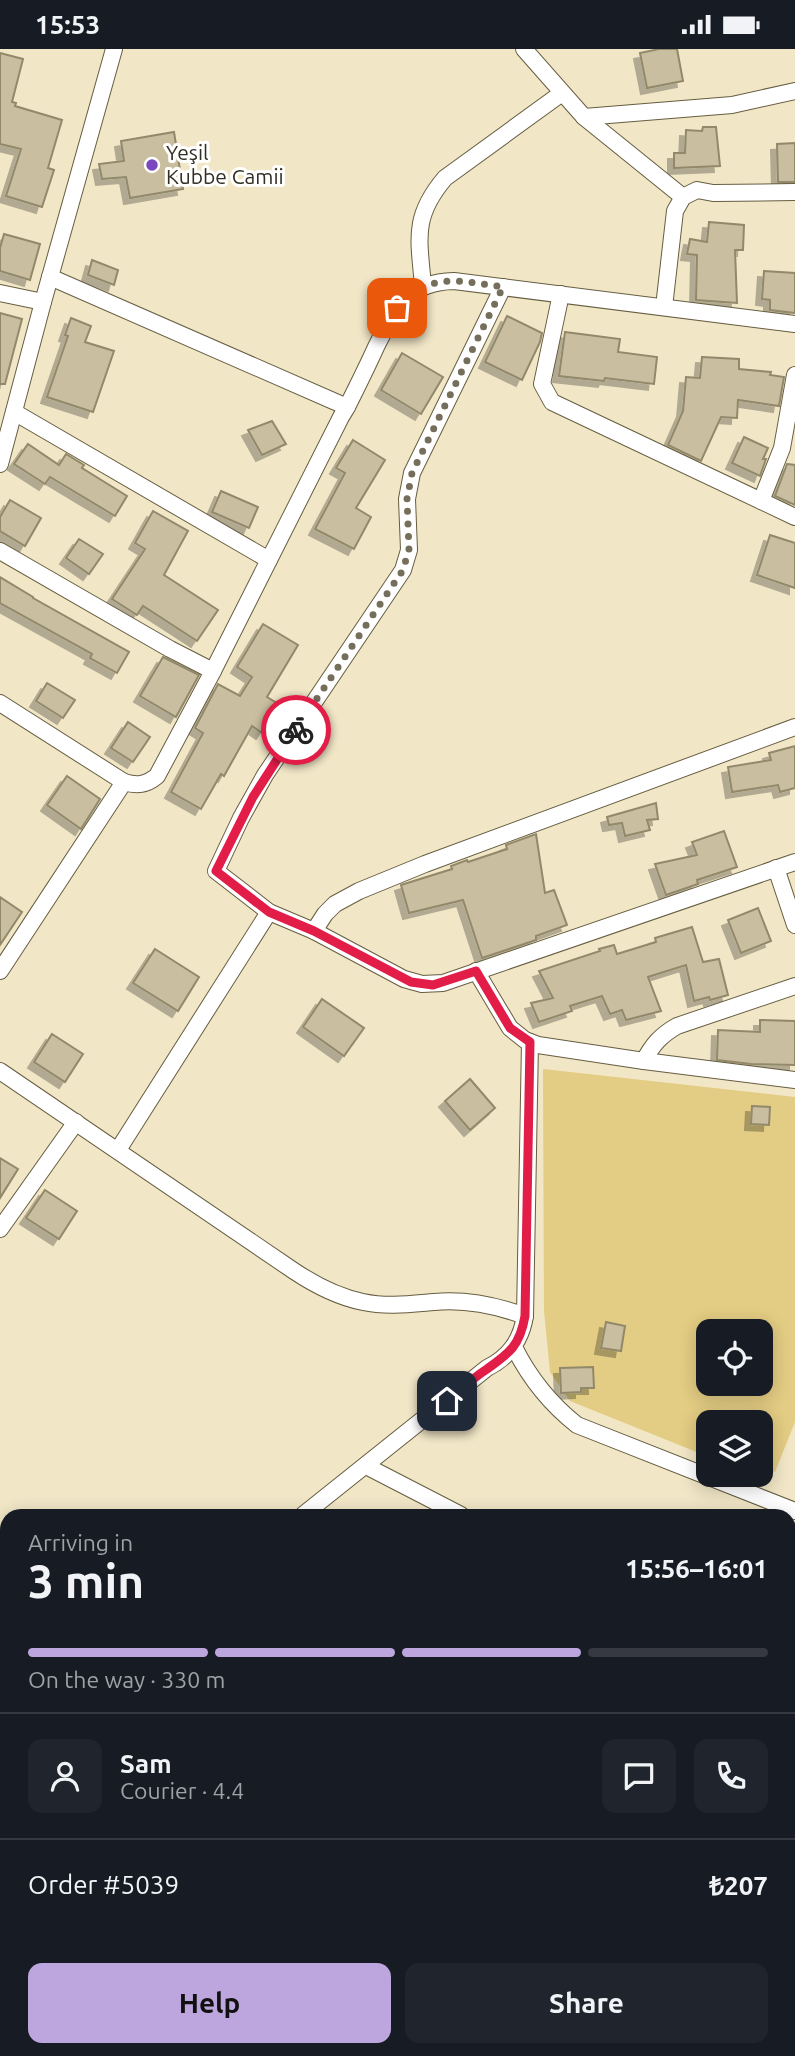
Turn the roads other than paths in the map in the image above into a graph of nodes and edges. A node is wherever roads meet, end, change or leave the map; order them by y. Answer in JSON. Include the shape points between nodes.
{"nodes":[{"id":1,"x":114,"y":49,"type":"edge"},
{"id":2,"x":524,"y":49,"type":"edge"},
{"id":3,"x":795,"y":91,"type":"edge"},
{"id":4,"x":562,"y":93,"type":"junction"},
{"id":5,"x":584,"y":117,"type":"junction"},
{"id":6,"x":795,"y":192,"type":"edge"},
{"id":7,"x":683,"y":197,"type":"junction"},
{"id":8,"x":50,"y":277,"type":"junction"},
{"id":9,"x":423,"y":286,"type":"junction"},
{"id":10,"x":503,"y":287,"type":"junction"},
{"id":11,"x":0,"y":293,"type":"edge"},
{"id":12,"x":561,"y":294,"type":"junction"},
{"id":13,"x":43,"y":302,"type":"junction"},
{"id":14,"x":663,"y":307,"type":"junction"},
{"id":15,"x":795,"y":324,"type":"edge"},
{"id":16,"x":795,"y":375,"type":"edge"},
{"id":17,"x":347,"y":407,"type":"junction"},
{"id":18,"x":14,"y":412,"type":"junction"},
{"id":19,"x":0,"y":464,"type":"edge"},
{"id":20,"x":761,"y":501,"type":"junction"},
{"id":21,"x":795,"y":517,"type":"edge"},
{"id":22,"x":0,"y":551,"type":"edge"},
{"id":23,"x":269,"y":559,"type":"junction"},
{"id":24,"x":213,"y":671,"type":"junction"},
{"id":25,"x":0,"y":703,"type":"edge"},
{"id":26,"x":795,"y":727,"type":"edge"},
{"id":27,"x":124,"y":782,"type":"junction"},
{"id":28,"x":795,"y":862,"type":"edge"},
{"id":29,"x":776,"y":868,"type":"junction"},
{"id":30,"x":269,"y":912,"type":"junction"},
{"id":31,"x":795,"y":925,"type":"edge"},
{"id":32,"x":314,"y":931,"type":"junction"},
{"id":33,"x":0,"y":971,"type":"edge"},
{"id":34,"x":476,"y":971,"type":"junction"},
{"id":35,"x":795,"y":986,"type":"edge"},
{"id":36,"x":530,"y":1042,"type":"junction"},
{"id":37,"x":644,"y":1061,"type":"junction"},
{"id":38,"x":0,"y":1071,"type":"edge"},
{"id":39,"x":795,"y":1080,"type":"edge"},
{"id":40,"x":76,"y":1122,"type":"junction"},
{"id":41,"x":117,"y":1150,"type":"junction"},
{"id":42,"x":0,"y":1229,"type":"edge"},
{"id":43,"x":525,"y":1316,"type":"junction"},
{"id":44,"x":514,"y":1347,"type":"junction"},
{"id":45,"x":366,"y":1466,"type":"junction"},
{"id":46,"x":311,"y":1509,"type":"edge"},
{"id":47,"x":449,"y":1509,"type":"edge"},
{"id":48,"x":790,"y":1509,"type":"edge"}],
"edges":[{"from":1,"to":8,"type":"street"},
{"from":2,"to":4,"type":"street"},
{"from":3,"to":5,"type":"street","via":[[732,105]]},
{"from":4,"to":5,"type":"street"},
{"from":4,"to":9,"type":"street","via":[[436,189],[418,233]]},
{"from":5,"to":7,"type":"street"},
{"from":6,"to":7,"type":"street","via":[[698,190]]},
{"from":7,"to":14,"type":"street","via":[[675,211]]},
{"from":8,"to":13,"type":"street"},
{"from":8,"to":17,"type":"street"},
{"from":9,"to":10,"type":"street","via":[[454,281]]},
{"from":9,"to":17,"type":"street","via":[[404,299],[391,317]]},
{"from":10,"to":12,"type":"street"},
{"from":10,"to":30,"type":"street","via":[[412,473],[407,499],[409,549],[403,570],[265,775],[216,871]]},
{"from":11,"to":13,"type":"street"},
{"from":12,"to":14,"type":"street"},
{"from":12,"to":20,"type":"street","via":[[542,384],[552,402]]},
{"from":13,"to":18,"type":"street"},
{"from":14,"to":15,"type":"street"},
{"from":16,"to":20,"type":"street","via":[[782,448]]},
{"from":17,"to":23,"type":"street"},
{"from":18,"to":19,"type":"street"},
{"from":18,"to":23,"type":"street"},
{"from":20,"to":21,"type":"street"},
{"from":22,"to":24,"type":"street"},
{"from":23,"to":24,"type":"street"},
{"from":24,"to":27,"type":"street","via":[[157,776],[138,785]]},
{"from":25,"to":27,"type":"street"},
{"from":26,"to":32,"type":"street","via":[[359,891],[335,904]]},
{"from":27,"to":33,"type":"street"},
{"from":28,"to":29,"type":"street"},
{"from":29,"to":31,"type":"street"},
{"from":29,"to":34,"type":"street"},
{"from":30,"to":32,"type":"street"},
{"from":30,"to":41,"type":"street"},
{"from":32,"to":34,"type":"street","via":[[411,982],[433,985]]},
{"from":34,"to":36,"type":"street","via":[[510,1028]]},
{"from":35,"to":37,"type":"street","via":[[677,1026],[656,1042]]},
{"from":36,"to":37,"type":"street"},
{"from":36,"to":43,"type":"street"},
{"from":37,"to":39,"type":"street"},
{"from":38,"to":40,"type":"street"},
{"from":40,"to":41,"type":"street"},
{"from":40,"to":42,"type":"street"},
{"from":41,"to":43,"type":"street","via":[[328,1291],[380,1305],[472,1302]]},
{"from":43,"to":44,"type":"street"},
{"from":44,"to":45,"type":"street"},
{"from":44,"to":48,"type":"street","via":[[534,1383],[577,1425]]},
{"from":45,"to":46,"type":"street"},
{"from":45,"to":47,"type":"street"}]}
